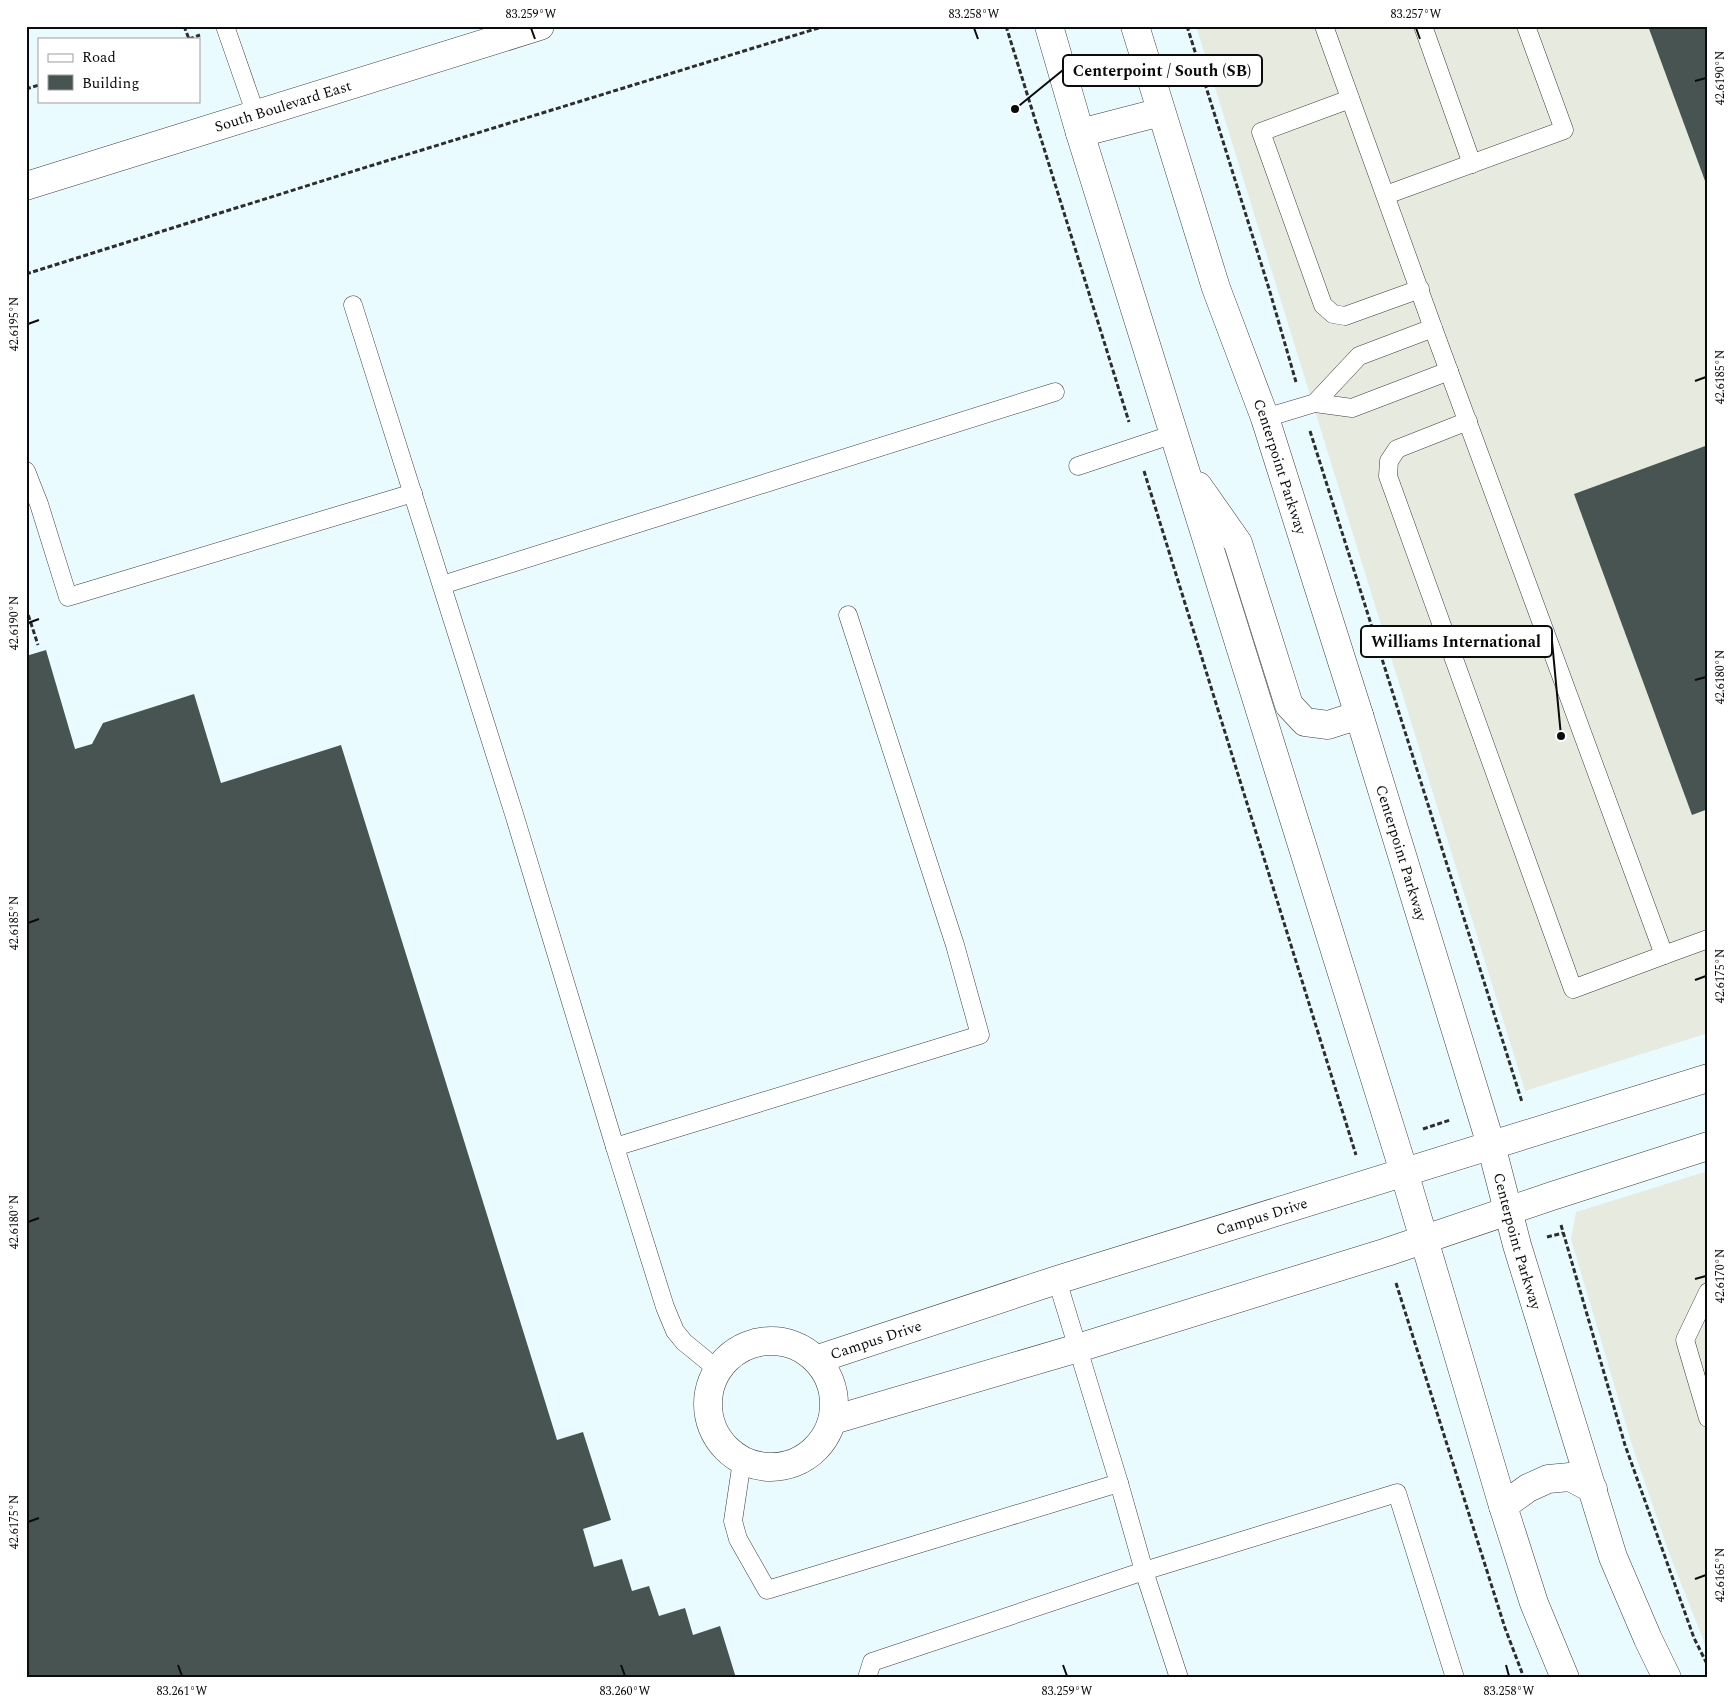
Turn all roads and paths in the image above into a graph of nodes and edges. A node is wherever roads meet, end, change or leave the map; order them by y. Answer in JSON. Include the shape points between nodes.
{"nodes":[{"id":1,"x":184,"y":26,"type":"edge"},
{"id":2,"x":225,"y":26,"type":"edge"},
{"id":3,"x":540,"y":26,"type":"edge"},
{"id":4,"x":825,"y":26,"type":"edge"},
{"id":5,"x":1006,"y":26,"type":"edge"},
{"id":6,"x":1049,"y":26,"type":"edge"},
{"id":7,"x":1135,"y":26,"type":"edge"},
{"id":8,"x":1187,"y":26,"type":"edge"},
{"id":9,"x":1324,"y":26,"type":"edge"},
{"id":10,"x":1424,"y":26,"type":"edge"},
{"id":11,"x":1526,"y":26,"type":"edge"},
{"id":12,"x":204,"y":34,"type":"dead end"},
{"id":13,"x":189,"y":38,"type":"edge"},
{"id":14,"x":192,"y":38,"type":"edge"},
{"id":15,"x":38,"y":85,"type":"edge"},
{"id":16,"x":26,"y":89,"type":"edge"},
{"id":17,"x":1350,"y":99,"type":"junction"},
{"id":18,"x":1161,"y":112,"type":"junction"},
{"id":19,"x":256,"y":115,"type":"junction"},
{"id":20,"x":1080,"y":133,"type":"junction"},
{"id":21,"x":1472,"y":164,"type":"junction"},
{"id":22,"x":26,"y":186,"type":"edge"},
{"id":23,"x":1386,"y":195,"type":"junction"},
{"id":24,"x":26,"y":274,"type":"edge"},
{"id":25,"x":1420,"y":289,"type":"junction"},
{"id":26,"x":353,"y":305,"type":"dead end"},
{"id":27,"x":1433,"y":328,"type":"junction"},
{"id":28,"x":1290,"y":362,"type":"dead end"},
{"id":29,"x":1450,"y":371,"type":"junction"},
{"id":30,"x":1055,"y":392,"type":"dead end"},
{"id":31,"x":1314,"y":403,"type":"junction"},
{"id":32,"x":1264,"y":418,"type":"junction"},
{"id":33,"x":1468,"y":421,"type":"junction"},
{"id":34,"x":1130,"y":424,"type":"dead end"},
{"id":35,"x":1174,"y":434,"type":"junction"},
{"id":36,"x":1315,"y":445,"type":"dead end"},
{"id":37,"x":1183,"y":464,"type":"junction"},
{"id":38,"x":1078,"y":466,"type":"dead end"},
{"id":39,"x":1142,"y":466,"type":"dead end"},
{"id":40,"x":26,"y":471,"type":"edge"},
{"id":41,"x":413,"y":493,"type":"junction"},
{"id":42,"x":442,"y":585,"type":"junction"},
{"id":43,"x":26,"y":608,"type":"edge"},
{"id":44,"x":848,"y":615,"type":"dead end"},
{"id":45,"x":38,"y":645,"type":"dead end"},
{"id":46,"x":1359,"y":715,"type":"junction"},
{"id":47,"x":1708,"y":939,"type":"edge"},
{"id":48,"x":1664,"y":955,"type":"junction"},
{"id":49,"x":1708,"y":1078,"type":"edge"},
{"id":50,"x":1523,"y":1104,"type":"dead end"},
{"id":51,"x":1454,"y":1119,"type":"dead end"},
{"id":52,"x":1432,"y":1126,"type":"dead end"},
{"id":53,"x":1492,"y":1145,"type":"junction"},
{"id":54,"x":1708,"y":1146,"type":"edge"},
{"id":55,"x":615,"y":1147,"type":"junction"},
{"id":56,"x":1362,"y":1148,"type":"dead end"},
{"id":57,"x":1356,"y":1151,"type":"junction"},
{"id":58,"x":1357,"y":1157,"type":"dead end"},
{"id":59,"x":1404,"y":1172,"type":"junction"},
{"id":60,"x":1508,"y":1211,"type":"junction"},
{"id":61,"x":1561,"y":1226,"type":"dead end"},
{"id":62,"x":1563,"y":1233,"type":"junction"},
{"id":63,"x":1556,"y":1235,"type":"dead end"},
{"id":64,"x":1425,"y":1239,"type":"junction"},
{"id":65,"x":1394,"y":1276,"type":"dead end"},
{"id":66,"x":1057,"y":1280,"type":"junction"},
{"id":67,"x":1708,"y":1292,"type":"edge"},
{"id":68,"x":1078,"y":1348,"type":"junction"},
{"id":69,"x":818,"y":1359,"type":"junction"},
{"id":70,"x":717,"y":1369,"type":"junction"},
{"id":71,"x":1708,"y":1418,"type":"edge"},
{"id":72,"x":833,"y":1420,"type":"junction"},
{"id":73,"x":742,"y":1461,"type":"junction"},
{"id":74,"x":1119,"y":1483,"type":"junction"},
{"id":75,"x":1593,"y":1489,"type":"junction"},
{"id":76,"x":1503,"y":1506,"type":"junction"},
{"id":77,"x":1144,"y":1571,"type":"junction"},
{"id":78,"x":1708,"y":1666,"type":"edge"},
{"id":79,"x":867,"y":1678,"type":"edge"},
{"id":80,"x":1178,"y":1678,"type":"edge"},
{"id":81,"x":1455,"y":1678,"type":"edge"},
{"id":82,"x":1524,"y":1678,"type":"edge"},
{"id":83,"x":1565,"y":1678,"type":"edge"},
{"id":84,"x":1667,"y":1678,"type":"edge"}],
"edges":[{"from":1,"to":13,"type":"path"},
{"from":2,"to":19,"type":"lane"},
{"from":3,"to":19,"type":"street","name":"South Boulevard East"},
{"from":4,"to":24,"type":"path"},
{"from":5,"to":34,"type":"path"},
{"from":6,"to":20,"type":"street"},
{"from":7,"to":18,"type":"street","name":"Centerpoint Parkway"},
{"from":8,"to":28,"type":"path"},
{"from":9,"to":17,"type":"lane"},
{"from":10,"to":21,"type":"lane"},
{"from":11,"to":21,"type":"lane","via":[[1564,130]]},
{"from":12,"to":14,"type":"path"},
{"from":15,"to":16,"type":"path"},
{"from":17,"to":23,"type":"lane"},
{"from":17,"to":25,"type":"lane","via":[[1261,132],[1323,305],[1333,314],[1345,316]]},
{"from":18,"to":20,"type":"street"},
{"from":18,"to":32,"type":"street","name":"Centerpoint Parkway","via":[[1216,288]]},
{"from":19,"to":22,"type":"street","name":"South Boulevard East"},
{"from":20,"to":35,"type":"street"},
{"from":21,"to":23,"type":"lane"},
{"from":23,"to":25,"type":"lane"},
{"from":25,"to":27,"type":"lane"},
{"from":26,"to":41,"type":"lane"},
{"from":27,"to":29,"type":"lane"},
{"from":27,"to":31,"type":"lane","via":[[1359,356]]},
{"from":29,"to":31,"type":"lane","via":[[1352,408]]},
{"from":29,"to":33,"type":"lane"},
{"from":30,"to":42,"type":"lane"},
{"from":31,"to":32,"type":"lane"},
{"from":32,"to":46,"type":"street","name":"Centerpoint Parkway"},
{"from":33,"to":48,"type":"lane"},
{"from":33,"to":48,"type":"lane","via":[[1397,449],[1389,461],[1388,476],[1573,989]]},
{"from":35,"to":37,"type":"street"},
{"from":35,"to":38,"type":"lane"},
{"from":36,"to":50,"type":"path"},
{"from":37,"to":46,"type":"street","via":[[1238,543],[1289,705],[1305,722],[1328,724]]},
{"from":37,"to":59,"type":"street"},
{"from":39,"to":57,"type":"path"},
{"from":40,"to":41,"type":"lane","via":[[68,597]]},
{"from":41,"to":42,"type":"lane"},
{"from":42,"to":55,"type":"lane"},
{"from":43,"to":45,"type":"path"},
{"from":44,"to":55,"type":"lane","via":[[955,945],[980,1035]]},
{"from":46,"to":53,"type":"street","name":"Centerpoint Parkway"},
{"from":47,"to":48,"type":"lane"},
{"from":49,"to":53,"type":"street","name":"Campus Drive"},
{"from":51,"to":52,"type":"path"},
{"from":53,"to":59,"type":"street","name":"Campus Drive"},
{"from":53,"to":60,"type":"street","name":"Centerpoint Parkway"},
{"from":54,"to":60,"type":"street"},
{"from":55,"to":70,"type":"lane","via":[[675,1331]]},
{"from":56,"to":57,"type":"path"},
{"from":57,"to":58,"type":"path"},
{"from":59,"to":64,"type":"street"},
{"from":59,"to":66,"type":"street","name":"Campus Drive"},
{"from":60,"to":64,"type":"street"},
{"from":60,"to":75,"type":"street","name":"Centerpoint Parkway"},
{"from":61,"to":62,"type":"path"},
{"from":62,"to":63,"type":"path"},
{"from":62,"to":78,"type":"path","via":[[1625,1445],[1694,1638]]},
{"from":64,"to":68,"type":"street"},
{"from":64,"to":76,"type":"street"},
{"from":65,"to":82,"type":"path","via":[[1505,1628]]},
{"from":66,"to":68,"type":"lane"},
{"from":66,"to":69,"type":"street","name":"Campus Drive"},
{"from":67,"to":71,"type":"lane","via":[[1685,1340]]},
{"from":68,"to":72,"type":"street"},
{"from":68,"to":74,"type":"lane"},
{"from":69,"to":70,"type":"street","via":[[794,1343],[765,1339],[738,1349]]},
{"from":69,"to":72,"type":"street","via":[[834,1388]]},
{"from":70,"to":73,"type":"street","via":[[709,1389],[707,1410],[712,1431],[725,1448]]},
{"from":72,"to":73,"type":"street","via":[[820,1445],[798,1462],[770,1468]]},
{"from":73,"to":74,"type":"lane","via":[[733,1521],[738,1539],[767,1590]]},
{"from":74,"to":77,"type":"lane"},
{"from":75,"to":76,"type":"street","via":[[1570,1477],[1548,1479],[1528,1488]]},
{"from":75,"to":84,"type":"street","name":"Centerpoint Parkway","via":[[1613,1557]]},
{"from":76,"to":83,"type":"street","via":[[1534,1603]]},
{"from":77,"to":79,"type":"lane","via":[[872,1662]]},
{"from":77,"to":80,"type":"lane"},
{"from":77,"to":81,"type":"lane","via":[[1397,1493]]}]}
